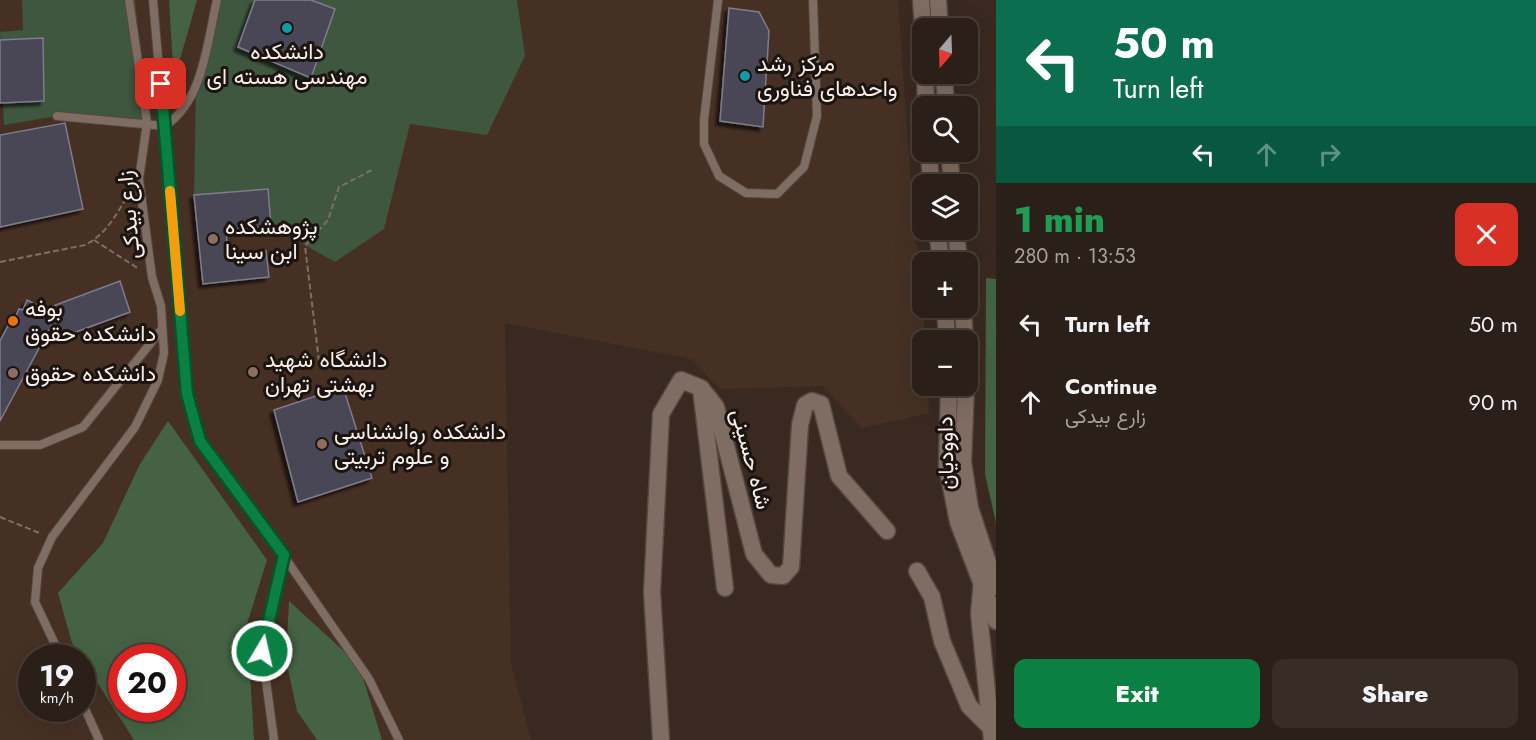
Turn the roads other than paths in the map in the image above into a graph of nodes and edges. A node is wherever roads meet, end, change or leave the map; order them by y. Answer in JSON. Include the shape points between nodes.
{"nodes":[{"id":1,"x":129,"y":0,"type":"edge"},
{"id":2,"x":153,"y":0,"type":"edge"},
{"id":3,"x":217,"y":0,"type":"edge"},
{"id":4,"x":718,"y":0,"type":"edge"},
{"id":5,"x":813,"y":0,"type":"edge"},
{"id":6,"x":921,"y":0,"type":"edge"},
{"id":7,"x":938,"y":0,"type":"edge"},
{"id":8,"x":922,"y":18,"type":"edge"},
{"id":9,"x":939,"y":18,"type":"edge"},
{"id":10,"x":57,"y":116,"type":"dead end"},
{"id":11,"x":147,"y":123,"type":"junction"},
{"id":12,"x":165,"y":126,"type":"junction"},
{"id":13,"x":162,"y":329,"type":"junction"},
{"id":14,"x":701,"y":388,"type":"junction"},
{"id":15,"x":949,"y":396,"type":"edge"},
{"id":16,"x":966,"y":396,"type":"edge"},
{"id":17,"x":0,"y":445,"type":"edge"},
{"id":18,"x":887,"y":531,"type":"dead end"},
{"id":19,"x":284,"y":555,"type":"junction"},
{"id":20,"x":917,"y":572,"type":"dead end"},
{"id":21,"x":990,"y":580,"type":"edge"},
{"id":22,"x":725,"y":588,"type":"dead end"},
{"id":23,"x":996,"y":621,"type":"edge"},
{"id":24,"x":55,"y":644,"type":"edge"},
{"id":25,"x":91,"y":722,"type":"edge"},
{"id":26,"x":991,"y":734,"type":"edge"},
{"id":27,"x":99,"y":740,"type":"edge"},
{"id":28,"x":274,"y":740,"type":"edge"},
{"id":29,"x":399,"y":740,"type":"edge"},
{"id":30,"x":661,"y":740,"type":"edge"}],
"edges":[{"from":1,"to":11,"type":"lane","name":"زارع بیدکی"},
{"from":2,"to":12,"type":"lane","name":"زارع بیدکی"},
{"from":3,"to":12,"type":"lane","via":[[196,88],[183,109]]},
{"from":4,"to":5,"type":"lane","via":[[704,144],[719,176],[746,193],[777,194],[804,166],[817,116]]},
{"from":6,"to":8,"type":"street"},
{"from":7,"to":9,"type":"street"},
{"from":10,"to":11,"type":"lane"},
{"from":11,"to":12,"type":"lane"},
{"from":11,"to":13,"type":"lane","name":"زارع بیدکی","via":[[139,179]]},
{"from":12,"to":19,"type":"lane","name":"زارع بیدکی","via":[[187,394],[200,441]]},
{"from":13,"to":17,"type":"lane","via":[[83,427],[40,445]]},
{"from":13,"to":24,"type":"lane","name":"زارع بیدکی","via":[[164,353],[158,380],[135,427],[52,537],[38,568],[35,602]]},
{"from":14,"to":18,"type":"street","name":"شاه حسینی","via":[[716,407],[754,554],[771,575],[783,576],[790,567],[800,425],[805,405],[812,401],[821,404],[839,476]]},
{"from":14,"to":22,"type":"street"},
{"from":14,"to":30,"type":"street","via":[[681,380],[662,414],[652,592]]},
{"from":15,"to":21,"type":"street","name":"داوودیان","via":[[946,466],[958,522]]},
{"from":16,"to":21,"type":"street","name":"داوودیان","via":[[963,462],[970,508]]},
{"from":19,"to":28,"type":"lane","via":[[262,651]]},
{"from":19,"to":29,"type":"lane","name":"زارع بیدکی","via":[[369,679]]},
{"from":20,"to":26,"type":"street","via":[[932,597],[942,640],[969,706]]},
{"from":21,"to":23,"type":"street","name":"داوودیان"},
{"from":21,"to":26,"type":"street","via":[[979,614]]},
{"from":25,"to":27,"type":"lane"}]}
